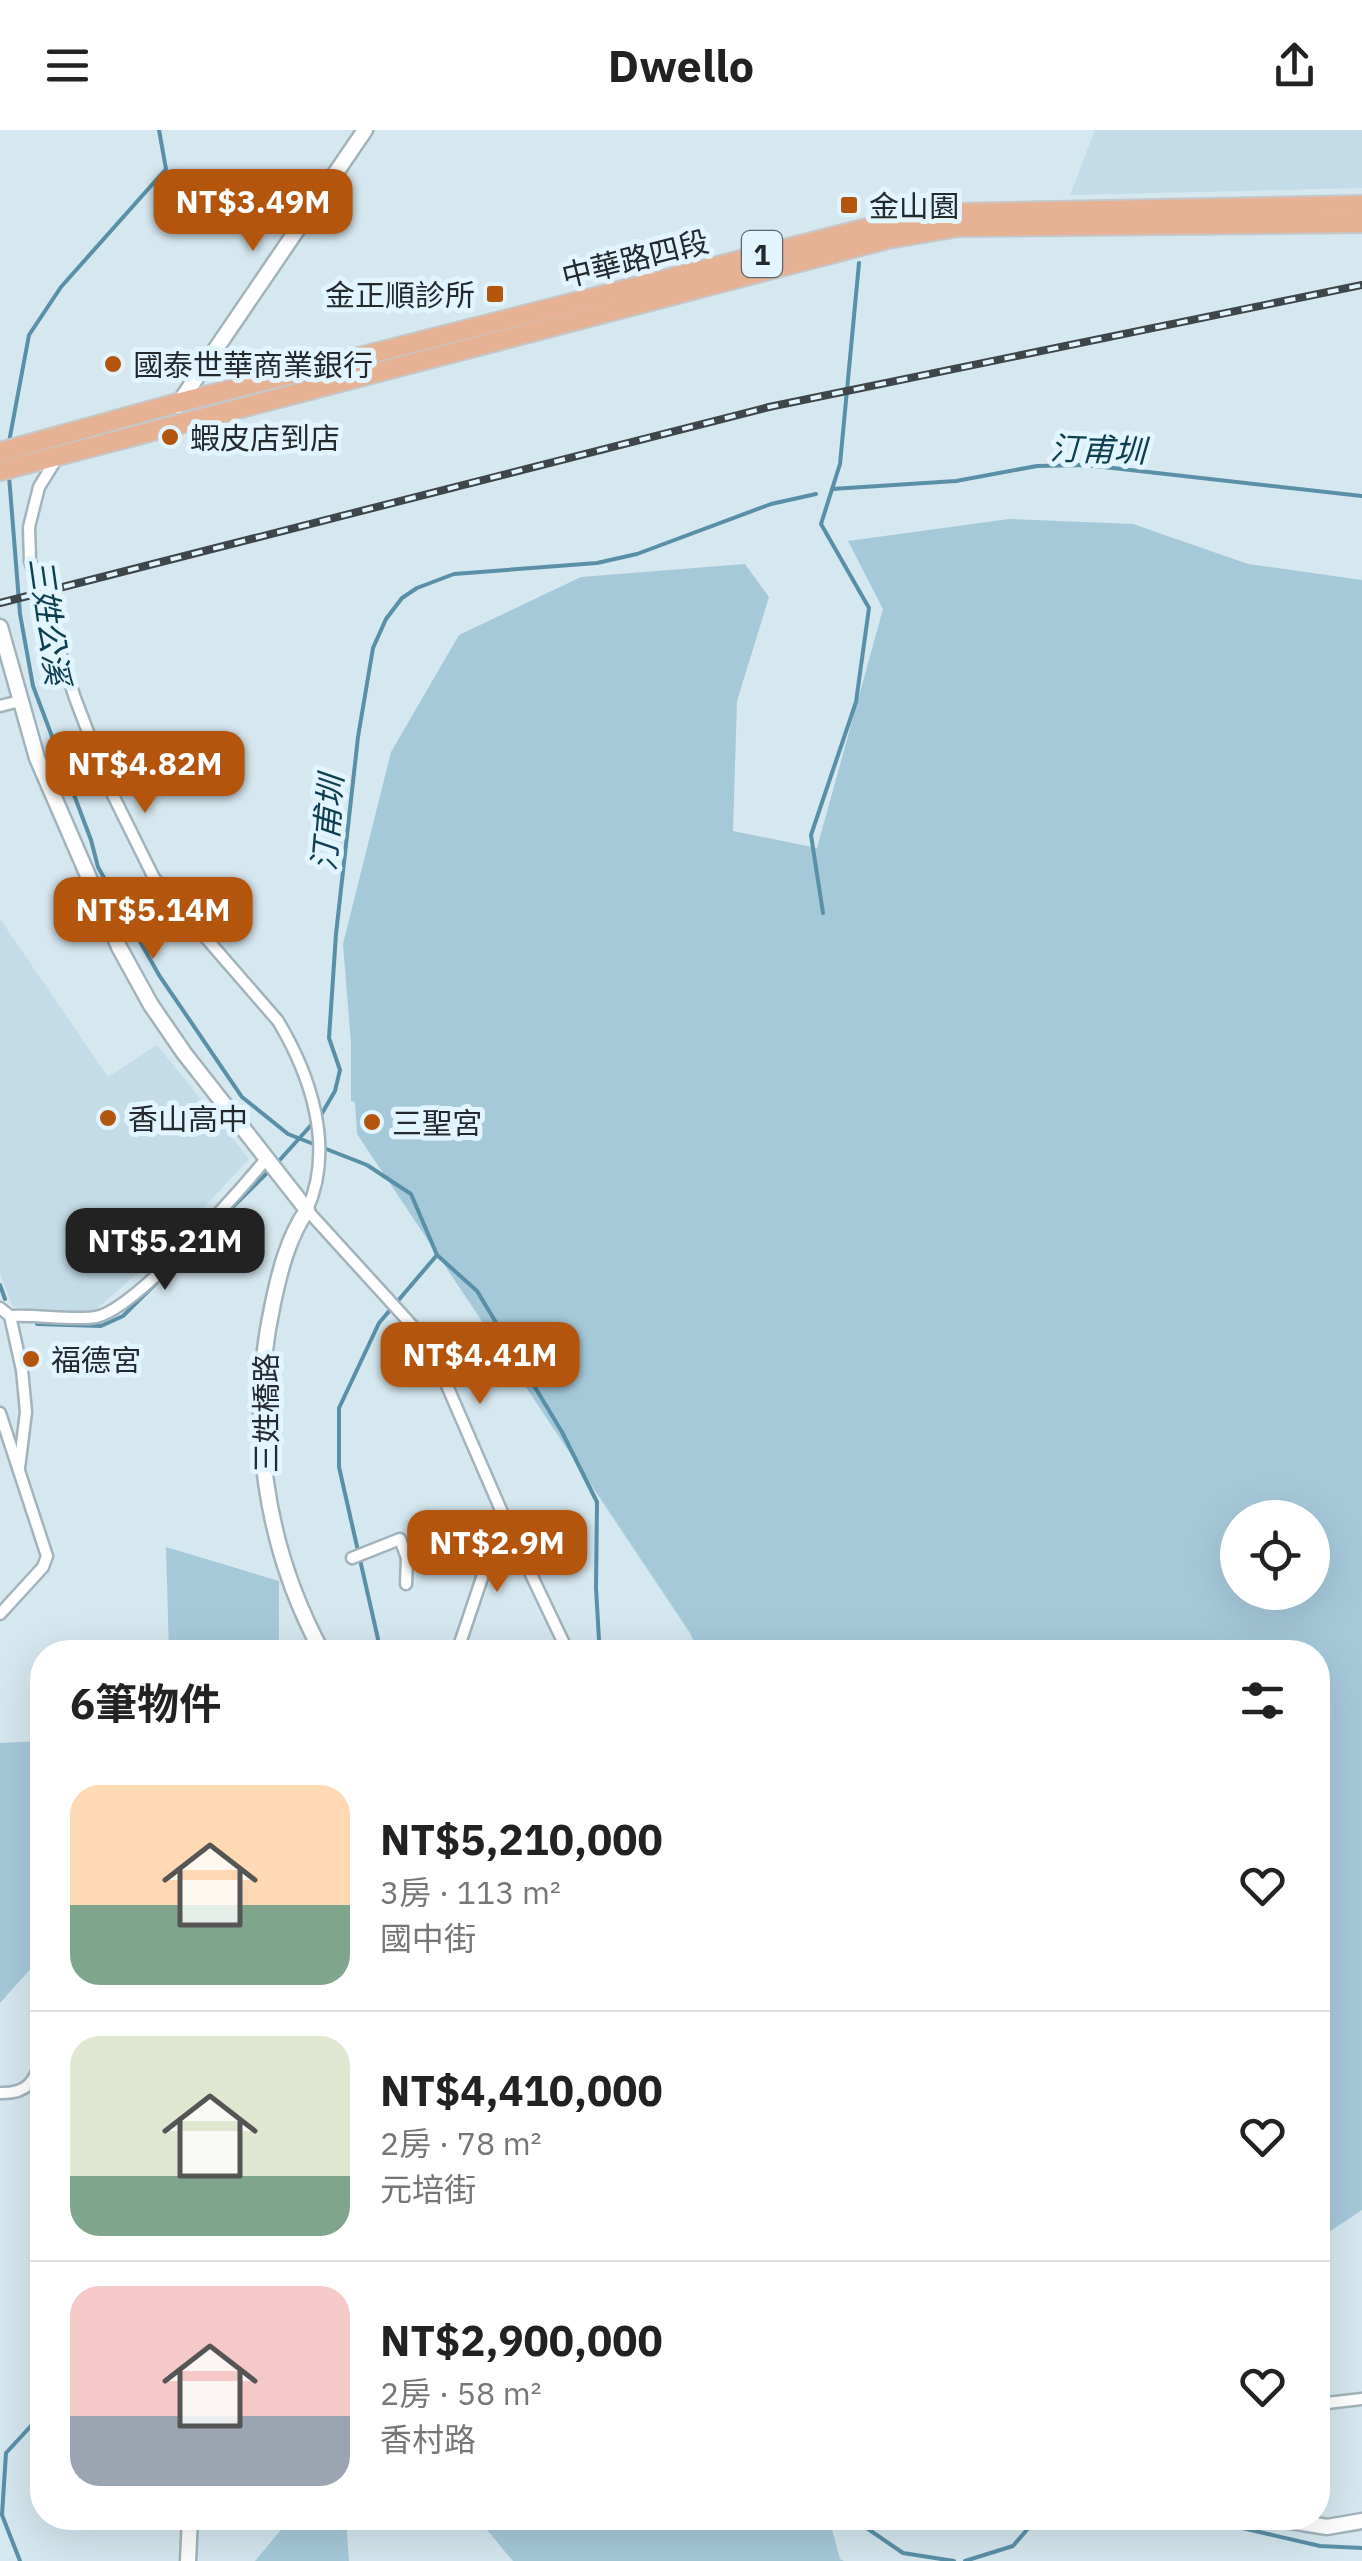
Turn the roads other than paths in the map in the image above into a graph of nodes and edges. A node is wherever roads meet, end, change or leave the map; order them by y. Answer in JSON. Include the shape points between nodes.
{"nodes":[{"id":1,"x":365,"y":130,"type":"edge"},
{"id":2,"x":1362,"y":205,"type":"edge"},
{"id":3,"x":956,"y":220,"type":"junction"},
{"id":4,"x":1362,"y":223,"type":"edge"},
{"id":5,"x":177,"y":403,"type":"junction"},
{"id":6,"x":180,"y":426,"type":"junction"},
{"id":7,"x":57,"y":447,"type":"junction"},
{"id":8,"x":0,"y":452,"type":"edge"},
{"id":9,"x":0,"y":471,"type":"edge"},
{"id":10,"x":0,"y":628,"type":"edge"},
{"id":11,"x":20,"y":701,"type":"junction"},
{"id":12,"x":0,"y":706,"type":"edge"},
{"id":13,"x":266,"y":1159,"type":"junction"},
{"id":14,"x":308,"y":1210,"type":"junction"},
{"id":15,"x":0,"y":1308,"type":"edge"},
{"id":16,"x":10,"y":1316,"type":"junction"},
{"id":17,"x":0,"y":1413,"type":"edge"},
{"id":18,"x":18,"y":1476,"type":"junction"},
{"id":19,"x":507,"y":1524,"type":"junction"},
{"id":20,"x":352,"y":1558,"type":"dead end"},
{"id":21,"x":406,"y":1584,"type":"dead end"},
{"id":22,"x":0,"y":1593,"type":"edge"},
{"id":23,"x":3,"y":1612,"type":"edge"},
{"id":24,"x":316,"y":1640,"type":"edge"},
{"id":25,"x":461,"y":1640,"type":"edge"},
{"id":26,"x":562,"y":1640,"type":"edge"},
{"id":27,"x":30,"y":2086,"type":"edge"},
{"id":28,"x":0,"y":2093,"type":"edge"},
{"id":29,"x":1362,"y":2399,"type":"edge"},
{"id":30,"x":1330,"y":2403,"type":"edge"},
{"id":31,"x":1362,"y":2520,"type":"edge"},
{"id":32,"x":1330,"y":2526,"type":"edge"},
{"id":33,"x":189,"y":2530,"type":"edge"},
{"id":34,"x":188,"y":2561,"type":"edge"}],
"edges":[{"from":1,"to":5,"type":"street"},
{"from":2,"to":3,"type":"main road","name":"中華路四段","number":"1"},
{"from":3,"to":4,"type":"main road","name":"中華路四段","number":"1"},
{"from":3,"to":5,"type":"main road","name":"中華路四段","number":"1","via":[[883,224]]},
{"from":3,"to":6,"type":"main road","name":"中華路四段","number":"1"},
{"from":5,"to":6,"type":"street"},
{"from":5,"to":7,"type":"main road","name":"中華路四段","number":"1"},
{"from":6,"to":7,"type":"main road","name":"中華路四段","number":"1"},
{"from":7,"to":8,"type":"main road","number":"1"},
{"from":7,"to":9,"type":"main road","number":"1"},
{"from":7,"to":14,"type":"street","name":"三姓橋路","via":[[28,527],[30,561],[116,804],[154,878],[278,1022],[310,1086],[318,1173]]},
{"from":10,"to":11,"type":"street"},
{"from":11,"to":12,"type":"street"},
{"from":11,"to":13,"type":"street","via":[[45,776],[135,976]]},
{"from":13,"to":14,"type":"street"},
{"from":13,"to":16,"type":"street","via":[[114,1311]]},
{"from":14,"to":19,"type":"street","via":[[406,1316],[437,1360]]},
{"from":14,"to":24,"type":"street","name":"三姓橋路","via":[[294,1229],[278,1280],[263,1349],[260,1416],[265,1487],[280,1556]]},
{"from":15,"to":16,"type":"street"},
{"from":16,"to":18,"type":"street","via":[[26,1412]]},
{"from":17,"to":18,"type":"street"},
{"from":18,"to":23,"type":"street","via":[[47,1556]]},
{"from":19,"to":25,"type":"street"},
{"from":19,"to":26,"type":"street"},
{"from":20,"to":21,"type":"street","via":[[400,1539]]},
{"from":22,"to":23,"type":"street"},
{"from":27,"to":28,"type":"street"},
{"from":29,"to":30,"type":"street"},
{"from":31,"to":32,"type":"street"},
{"from":33,"to":34,"type":"street"}]}
